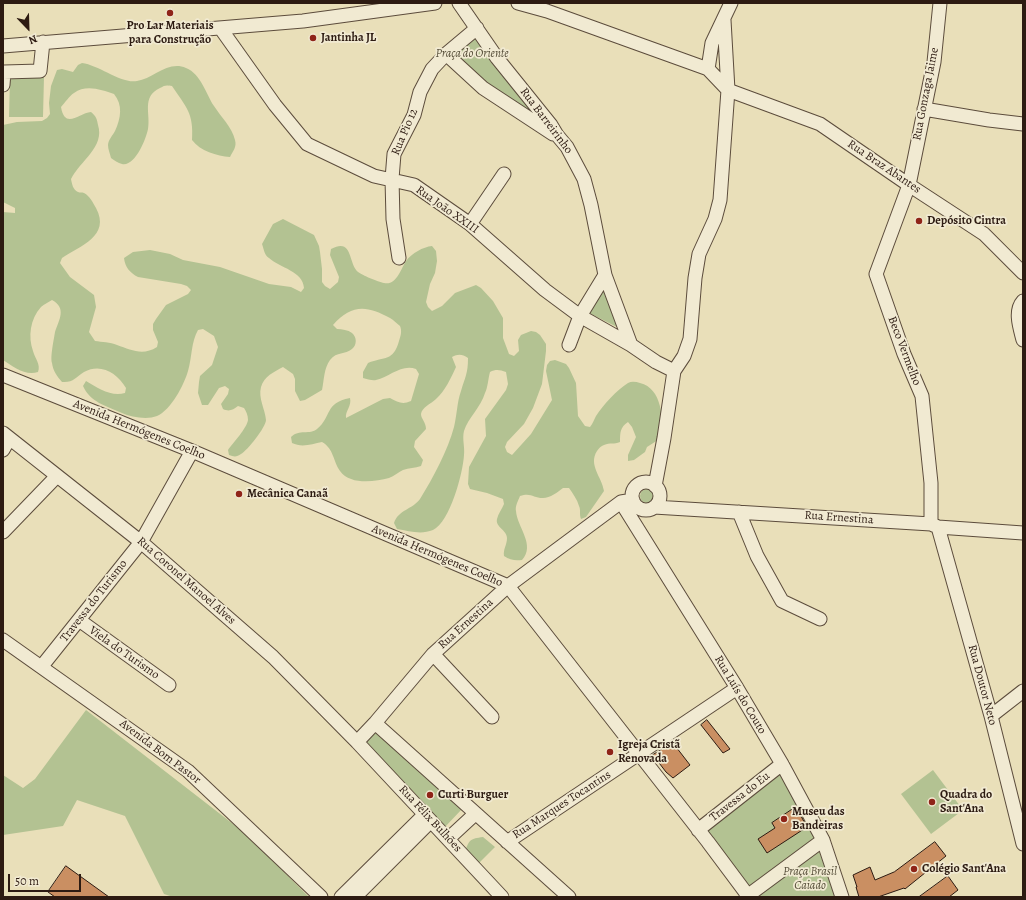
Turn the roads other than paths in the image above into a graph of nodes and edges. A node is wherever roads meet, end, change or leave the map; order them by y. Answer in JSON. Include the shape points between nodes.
{"nodes":[{"id":1,"x":435,"y":3,"type":"edge"},
{"id":2,"x":459,"y":3,"type":"edge"},
{"id":3,"x":518,"y":3,"type":"edge"},
{"id":4,"x":940,"y":3,"type":"edge"},
{"id":5,"x":730,"y":4,"type":"edge"},
{"id":6,"x":724,"y":20,"type":"junction"},
{"id":7,"x":477,"y":28,"type":"junction"},
{"id":8,"x":221,"y":29,"type":"junction"},
{"id":9,"x":43,"y":42,"type":"junction"},
{"id":10,"x":3,"y":46,"type":"edge"},
{"id":11,"x":446,"y":54,"type":"junction"},
{"id":12,"x":708,"y":69,"type":"junction"},
{"id":13,"x":3,"y":85,"type":"edge"},
{"id":14,"x":728,"y":90,"type":"junction"},
{"id":15,"x":924,"y":109,"type":"junction"},
{"id":16,"x":1023,"y":124,"type":"edge"},
{"id":17,"x":557,"y":136,"type":"junction"},
{"id":18,"x":504,"y":174,"type":"dead end"},
{"id":19,"x":392,"y":179,"type":"junction"},
{"id":20,"x":908,"y":185,"type":"junction"},
{"id":21,"x":470,"y":224,"type":"junction"},
{"id":22,"x":399,"y":258,"type":"dead end"},
{"id":23,"x":1023,"y":273,"type":"edge"},
{"id":24,"x":606,"y":275,"type":"junction"},
{"id":25,"x":1023,"y":301,"type":"edge"},
{"id":26,"x":580,"y":316,"type":"junction"},
{"id":27,"x":1023,"y":340,"type":"edge"},
{"id":28,"x":631,"y":345,"type":"junction"},
{"id":29,"x":569,"y":346,"type":"dead end"},
{"id":30,"x":674,"y":371,"type":"junction"},
{"id":31,"x":3,"y":375,"type":"edge"},
{"id":32,"x":5,"y":441,"type":"edge"},
{"id":33,"x":192,"y":451,"type":"junction"},
{"id":34,"x":58,"y":476,"type":"junction"},
{"id":35,"x":655,"y":486,"type":"junction"},
{"id":36,"x":627,"y":501,"type":"junction"},
{"id":37,"x":654,"y":507,"type":"junction"},
{"id":38,"x":739,"y":512,"type":"junction"},
{"id":39,"x":935,"y":525,"type":"junction"},
{"id":40,"x":3,"y":532,"type":"edge"},
{"id":41,"x":1023,"y":533,"type":"edge"},
{"id":42,"x":141,"y":542,"type":"junction"},
{"id":43,"x":508,"y":586,"type":"junction"},
{"id":44,"x":820,"y":619,"type":"dead end"},
{"id":45,"x":79,"y":620,"type":"junction"},
{"id":46,"x":3,"y":640,"type":"edge"},
{"id":47,"x":433,"y":654,"type":"junction"},
{"id":48,"x":42,"y":666,"type":"junction"},
{"id":49,"x":169,"y":685,"type":"dead end"},
{"id":50,"x":736,"y":688,"type":"junction"},
{"id":51,"x":1023,"y":691,"type":"edge"},
{"id":52,"x":991,"y":716,"type":"junction"},
{"id":53,"x":492,"y":717,"type":"dead end"},
{"id":54,"x":375,"y":723,"type":"junction"},
{"id":55,"x":357,"y":742,"type":"junction"},
{"id":56,"x":640,"y":754,"type":"junction"},
{"id":57,"x":782,"y":764,"type":"junction"},
{"id":58,"x":475,"y":814,"type":"junction"},
{"id":59,"x":428,"y":817,"type":"junction"},
{"id":60,"x":698,"y":830,"type":"junction"},
{"id":61,"x":448,"y":839,"type":"junction"},
{"id":62,"x":823,"y":840,"type":"junction"},
{"id":63,"x":506,"y":842,"type":"junction"},
{"id":64,"x":1023,"y":844,"type":"edge"},
{"id":65,"x":748,"y":896,"type":"edge"},
{"id":66,"x":321,"y":897,"type":"edge"},
{"id":67,"x":340,"y":897,"type":"edge"},
{"id":68,"x":355,"y":897,"type":"edge"},
{"id":69,"x":502,"y":897,"type":"edge"},
{"id":70,"x":569,"y":897,"type":"edge"},
{"id":71,"x":842,"y":897,"type":"edge"}],
"edges":[{"from":1,"to":8,"type":"street"},
{"from":2,"to":7,"type":"street","name":"Rua Barreirinho"},
{"from":3,"to":12,"type":"street","via":[[548,11]]},
{"from":4,"to":15,"type":"street","name":"Rua Gonzaga Jaime","via":[[934,62]]},
{"from":5,"to":6,"type":"street"},
{"from":6,"to":12,"type":"street","via":[[712,43]]},
{"from":6,"to":14,"type":"street"},
{"from":7,"to":11,"type":"street","name":"Rua Pio 12"},
{"from":7,"to":17,"type":"street","name":"Rua Barreirinho"},
{"from":8,"to":9,"type":"street"},
{"from":8,"to":19,"type":"street","name":"Rua João XXIII","via":[[275,105],[307,144],[374,176]]},
{"from":9,"to":10,"type":"street"},
{"from":9,"to":13,"type":"street","via":[[40,71],[4,72]]},
{"from":11,"to":17,"type":"street","via":[[483,88]]},
{"from":11,"to":19,"type":"street","name":"Rua Pio 12","via":[[432,69],[420,92],[414,115],[394,154]]},
{"from":12,"to":14,"type":"street"},
{"from":14,"to":20,"type":"street","name":"Rua Braz Abantes","via":[[820,124]]},
{"from":14,"to":30,"type":"street","via":[[720,200],[715,219],[699,254],[690,339],[684,356]]},
{"from":15,"to":16,"type":"street"},
{"from":15,"to":20,"type":"street","name":"Rua Gonzaga Jaime"},
{"from":17,"to":24,"type":"street","name":"Rua Barreirinho","via":[[567,147],[584,179]]},
{"from":18,"to":21,"type":"street"},
{"from":19,"to":21,"type":"street","name":"Rua João XXIII","via":[[414,186]]},
{"from":19,"to":22,"type":"street","name":"Rua Pio 12"},
{"from":20,"to":23,"type":"street","name":"Rua Braz Abantes","via":[[984,234]]},
{"from":20,"to":39,"type":"street","name":"Beco Vermelho","via":[[876,274],[904,354],[922,396]]},
{"from":21,"to":26,"type":"street","name":"Rua João XXIII","via":[[545,290]]},
{"from":24,"to":26,"type":"street"},
{"from":24,"to":28,"type":"street","name":"Rua Barreirinho"},
{"from":25,"to":27,"type":"street","via":[[1018,320]]},
{"from":26,"to":28,"type":"street","name":"Rua João XXIII"},
{"from":26,"to":29,"type":"street"},
{"from":28,"to":30,"type":"street","name":"Rua João XXIII"},
{"from":30,"to":35,"type":"street"},
{"from":31,"to":33,"type":"street","name":"Avenida Hermógenes Coelho"},
{"from":32,"to":34,"type":"street","name":"Rua Coronel Manoel Alves"},
{"from":33,"to":42,"type":"street","name":"Travessa do Turismo"},
{"from":33,"to":43,"type":"street","name":"Avenida Hermógenes Coelho"},
{"from":34,"to":40,"type":"street"},
{"from":34,"to":42,"type":"street","name":"Rua Coronel Manoel Alves"},
{"from":35,"to":36,"type":"street","via":[[648,482],[639,483]]},
{"from":35,"to":37,"type":"street","via":[[659,492],[659,501]]},
{"from":36,"to":37,"type":"street","via":[[647,510]]},
{"from":36,"to":43,"type":"street","name":"Rua Ernestina"},
{"from":36,"to":50,"type":"street","name":"Rua Luís do Couto"},
{"from":37,"to":38,"type":"street","name":"Rua Ernestina"},
{"from":38,"to":39,"type":"street","name":"Rua Ernestina"},
{"from":38,"to":44,"type":"street","via":[[757,556],[782,601]]},
{"from":39,"to":41,"type":"street","name":"Rua Ernestina"},
{"from":39,"to":52,"type":"street","name":"Rua Doutor Neto"},
{"from":42,"to":45,"type":"street","name":"Travessa do Turismo"},
{"from":42,"to":55,"type":"street","name":"Rua Coronel Manoel Alves","via":[[273,657]]},
{"from":43,"to":47,"type":"street","name":"Rua Ernestina"},
{"from":43,"to":56,"type":"street","name":"Avenida Hermógenes Coelho"},
{"from":45,"to":48,"type":"street","name":"Travessa do Turismo"},
{"from":45,"to":49,"type":"street","name":"Viela do Turismo"},
{"from":46,"to":48,"type":"street","name":"Avenida Bom Pastor"},
{"from":47,"to":53,"type":"street"},
{"from":47,"to":54,"type":"street","name":"Rua Ernestina"},
{"from":48,"to":66,"type":"street","name":"Avenida Bom Pastor","via":[[188,771]]},
{"from":50,"to":56,"type":"street","name":"Rua Marques Tocantins"},
{"from":50,"to":57,"type":"street","name":"Rua Luís do Couto"},
{"from":51,"to":52,"type":"street"},
{"from":52,"to":64,"type":"street","name":"Rua Doutor Neto"},
{"from":54,"to":55,"type":"street","name":"Rua Ernestina"},
{"from":54,"to":58,"type":"street"},
{"from":55,"to":59,"type":"street","name":"Rua Félix Bulhões"},
{"from":56,"to":60,"type":"street","name":"Avenida Hermógenes Coelho"},
{"from":56,"to":63,"type":"street","name":"Rua Marques Tocantins"},
{"from":57,"to":60,"type":"street","name":"Travessa do Eu"},
{"from":57,"to":62,"type":"street","name":"Rua Luís do Couto"},
{"from":58,"to":61,"type":"street"},
{"from":58,"to":63,"type":"street"},
{"from":59,"to":61,"type":"street","name":"Rua Félix Bulhões"},
{"from":59,"to":67,"type":"street"},
{"from":59,"to":68,"type":"street"},
{"from":60,"to":65,"type":"street","name":"Avenida Hermógenes Coelho"},
{"from":61,"to":69,"type":"street","name":"Rua Félix Bulhões"},
{"from":62,"to":65,"type":"street"},
{"from":62,"to":71,"type":"street","name":"Rua Luís do Couto"},
{"from":63,"to":70,"type":"street"}]}
